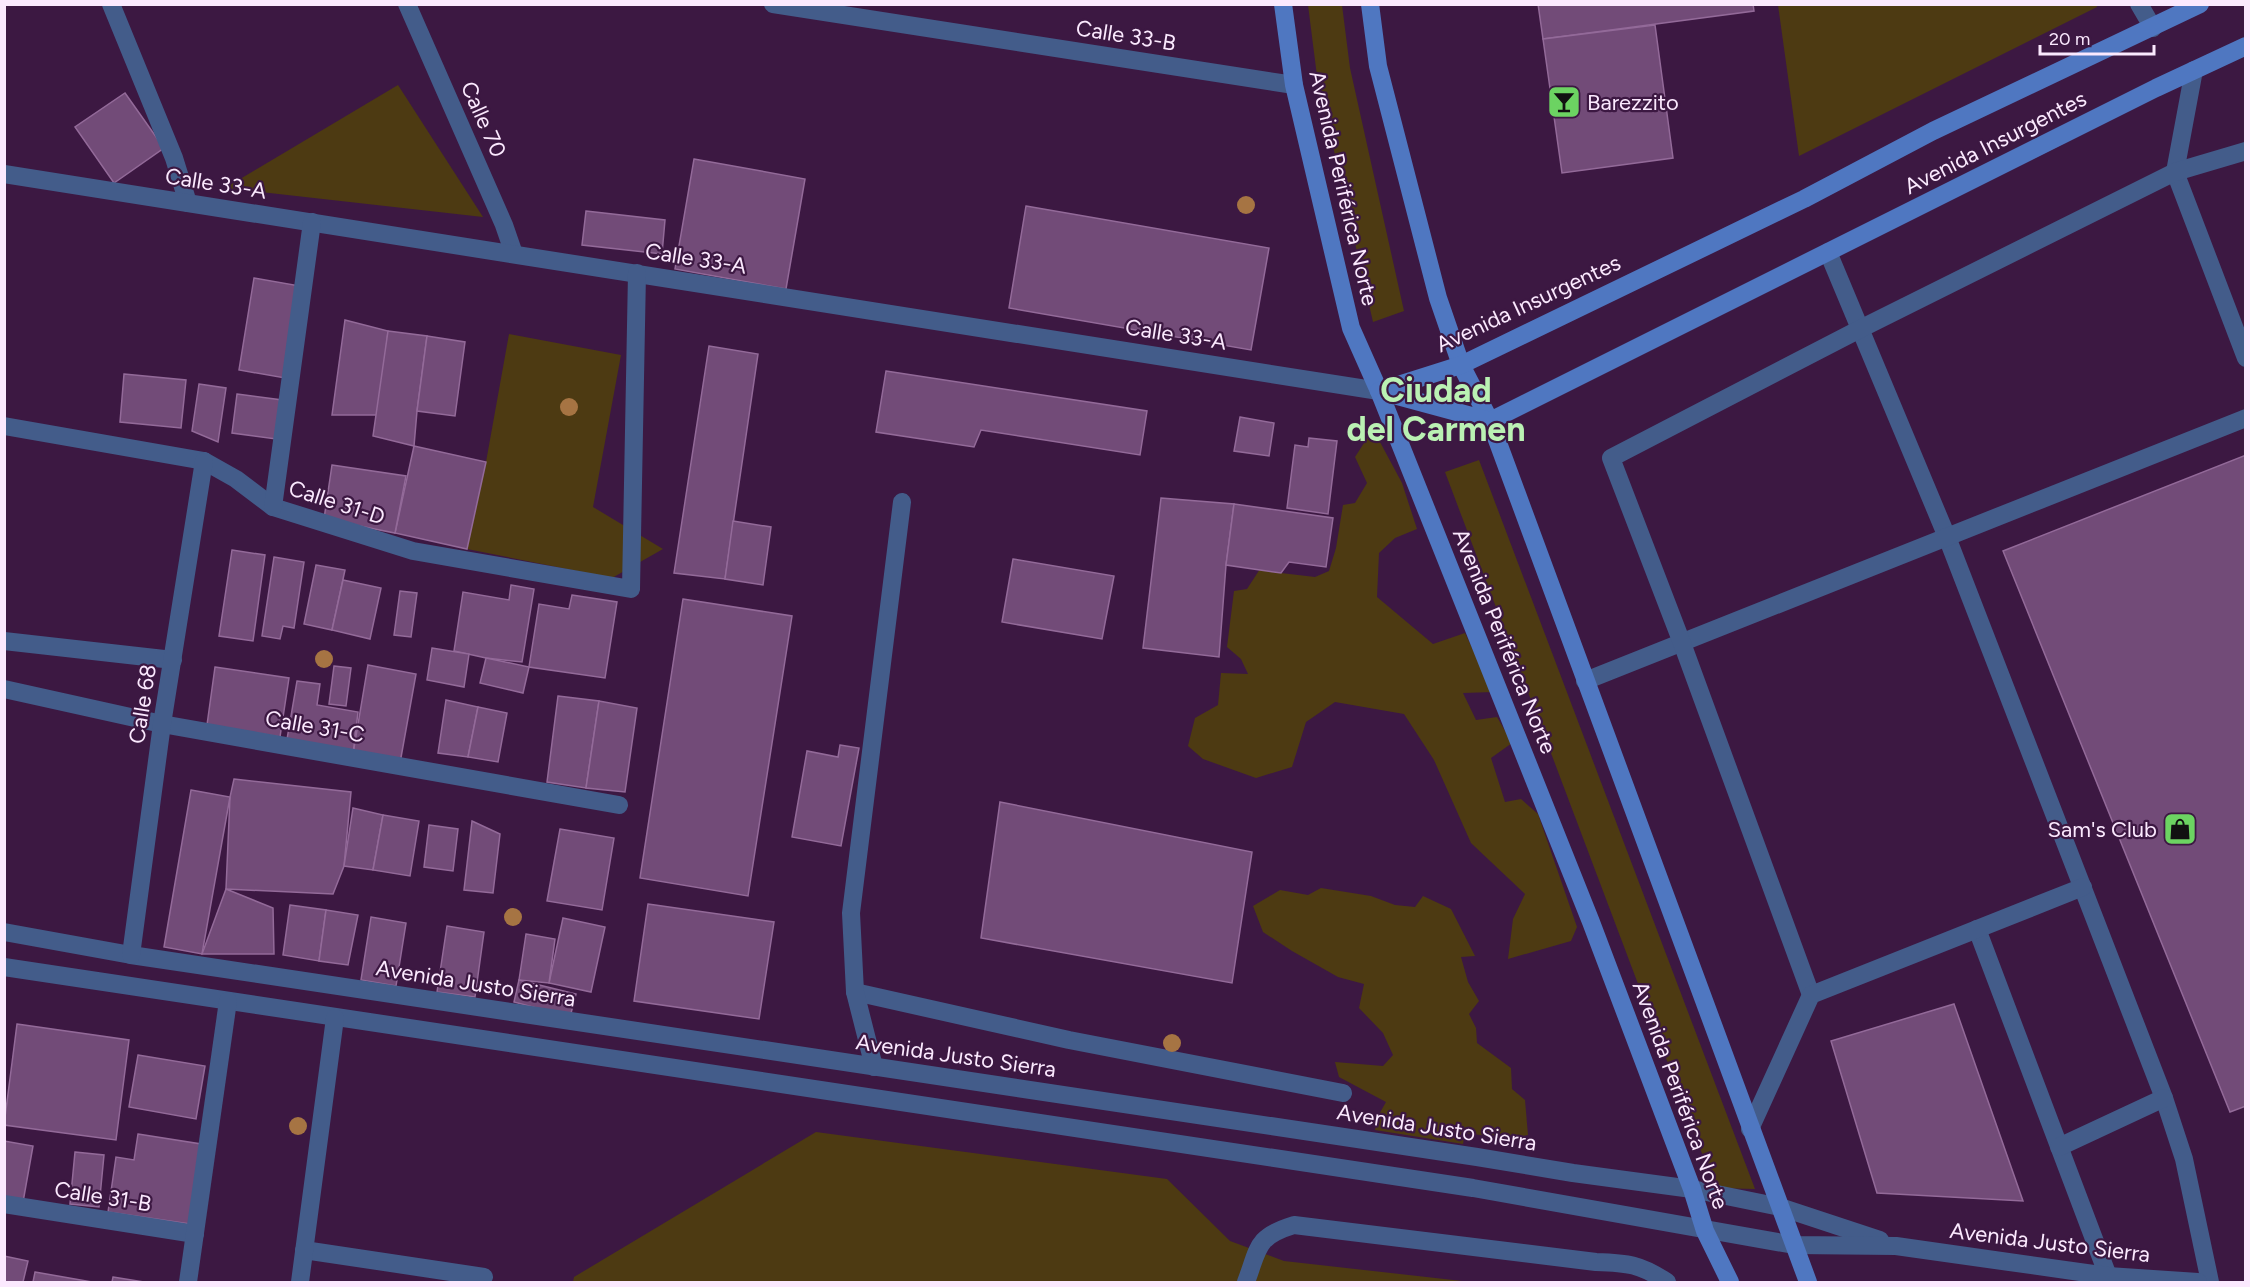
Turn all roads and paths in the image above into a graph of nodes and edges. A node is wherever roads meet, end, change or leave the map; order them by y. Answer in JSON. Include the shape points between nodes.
{"nodes":[{"id":1,"x":111,"y":4,"type":"edge"},
{"id":2,"x":407,"y":4,"type":"edge"},
{"id":3,"x":773,"y":4,"type":"edge"},
{"id":4,"x":1283,"y":4,"type":"edge"},
{"id":5,"x":1370,"y":4,"type":"edge"},
{"id":6,"x":2139,"y":4,"type":"edge"},
{"id":7,"x":2200,"y":4,"type":"edge"},
{"id":8,"x":2153,"y":28,"type":"junction"},
{"id":9,"x":2246,"y":46,"type":"edge"},
{"id":10,"x":2194,"y":70,"type":"junction"},
{"id":11,"x":1294,"y":86,"type":"junction"},
{"id":12,"x":2246,"y":151,"type":"edge"},
{"id":13,"x":2175,"y":172,"type":"junction"},
{"id":14,"x":4,"y":174,"type":"edge"},
{"id":15,"x":188,"y":203,"type":"junction"},
{"id":16,"x":312,"y":222,"type":"junction"},
{"id":17,"x":1828,"y":252,"type":"junction"},
{"id":18,"x":514,"y":254,"type":"junction"},
{"id":19,"x":637,"y":273,"type":"junction"},
{"id":20,"x":1860,"y":329,"type":"junction"},
{"id":21,"x":2246,"y":358,"type":"edge"},
{"id":22,"x":1461,"y":364,"type":"junction"},
{"id":23,"x":1379,"y":391,"type":"junction"},
{"id":24,"x":2246,"y":417,"type":"edge"},
{"id":25,"x":1490,"y":421,"type":"junction"},
{"id":26,"x":4,"y":426,"type":"edge"},
{"id":27,"x":204,"y":461,"type":"junction"},
{"id":28,"x":902,"y":502,"type":"dead end"},
{"id":29,"x":273,"y":507,"type":"junction"},
{"id":30,"x":1947,"y":537,"type":"junction"},
{"id":31,"x":4,"y":641,"type":"edge"},
{"id":32,"x":1682,"y":643,"type":"junction"},
{"id":33,"x":172,"y":660,"type":"junction"},
{"id":34,"x":1585,"y":681,"type":"junction"},
{"id":35,"x":4,"y":689,"type":"edge"},
{"id":36,"x":162,"y":724,"type":"junction"},
{"id":37,"x":619,"y":805,"type":"dead end"},
{"id":38,"x":2083,"y":887,"type":"junction"},
{"id":39,"x":1977,"y":929,"type":"junction"},
{"id":40,"x":4,"y":932,"type":"edge"},
{"id":41,"x":131,"y":955,"type":"junction"},
{"id":42,"x":4,"y":967,"type":"edge"},
{"id":43,"x":855,"y":992,"type":"junction"},
{"id":44,"x":1811,"y":995,"type":"junction"},
{"id":45,"x":228,"y":1002,"type":"junction"},
{"id":46,"x":335,"y":1018,"type":"junction"},
{"id":47,"x":874,"y":1067,"type":"junction"},
{"id":48,"x":1343,"y":1093,"type":"dead end"},
{"id":49,"x":2164,"y":1098,"type":"junction"},
{"id":50,"x":1750,"y":1129,"type":"junction"},
{"id":51,"x":2059,"y":1147,"type":"junction"},
{"id":52,"x":1692,"y":1189,"type":"junction"},
{"id":53,"x":4,"y":1204,"type":"edge"},
{"id":54,"x":1780,"y":1207,"type":"junction"},
{"id":55,"x":1705,"y":1231,"type":"junction"},
{"id":56,"x":195,"y":1234,"type":"junction"},
{"id":57,"x":1794,"y":1245,"type":"junction"},
{"id":58,"x":1896,"y":1246,"type":"junction"},
{"id":59,"x":304,"y":1250,"type":"junction"},
{"id":60,"x":2108,"y":1276,"type":"junction"},
{"id":61,"x":484,"y":1277,"type":"dead end"},
{"id":62,"x":188,"y":1282,"type":"edge"},
{"id":63,"x":300,"y":1282,"type":"edge"},
{"id":64,"x":1246,"y":1282,"type":"edge"},
{"id":65,"x":1667,"y":1282,"type":"edge"},
{"id":66,"x":1730,"y":1282,"type":"edge"},
{"id":67,"x":1808,"y":1282,"type":"edge"},
{"id":68,"x":2198,"y":1282,"type":"edge"},
{"id":69,"x":2210,"y":1282,"type":"edge"}],
"edges":[{"from":1,"to":15,"type":"street","via":[[174,158]]},
{"from":2,"to":18,"type":"street","name":"Calle 70"},
{"from":3,"to":11,"type":"street","name":"Calle 33-B"},
{"from":4,"to":11,"type":"main road","name":"Avenida Periférica Norte"},
{"from":5,"to":22,"type":"main road","via":[[1378,66],[1438,298]]},
{"from":6,"to":8,"type":"street"},
{"from":7,"to":8,"type":"main road","name":"Avenida Insurgentes"},
{"from":8,"to":22,"type":"main road","name":"Avenida Insurgentes","via":[[1933,131]]},
{"from":9,"to":10,"type":"main road","name":"Avenida Insurgentes"},
{"from":10,"to":13,"type":"street"},
{"from":10,"to":17,"type":"main road","name":"Avenida Insurgentes"},
{"from":11,"to":23,"type":"main road","name":"Avenida Periférica Norte","via":[[1351,328]]},
{"from":12,"to":13,"type":"street"},
{"from":13,"to":20,"type":"street"},
{"from":13,"to":21,"type":"street"},
{"from":14,"to":15,"type":"street","name":"Calle 33-A"},
{"from":15,"to":16,"type":"street","name":"Calle 33-A"},
{"from":16,"to":18,"type":"street","name":"Calle 33-A"},
{"from":16,"to":29,"type":"street"},
{"from":17,"to":20,"type":"street"},
{"from":17,"to":25,"type":"main road","name":"Avenida Insurgentes"},
{"from":18,"to":19,"type":"street","name":"Calle 33-A"},
{"from":19,"to":23,"type":"street","name":"Calle 33-A"},
{"from":19,"to":29,"type":"street","name":"Calle 31-D","via":[[631,589],[413,552]]},
{"from":20,"to":30,"type":"street"},
{"from":20,"to":32,"type":"street","via":[[1611,458]]},
{"from":22,"to":23,"type":"main road","name":"Avenida Insurgentes"},
{"from":22,"to":25,"type":"main road"},
{"from":23,"to":25,"type":"main road"},
{"from":23,"to":52,"type":"main road","name":"Avenida Periférica Norte","via":[[1592,922]]},
{"from":24,"to":30,"type":"street"},
{"from":25,"to":34,"type":"main road"},
{"from":26,"to":27,"type":"street","name":"Calle 31-D"},
{"from":27,"to":29,"type":"street","name":"Calle 31-D"},
{"from":27,"to":33,"type":"street","name":"Calle 68"},
{"from":28,"to":43,"type":"street","via":[[852,914]]},
{"from":30,"to":32,"type":"street"},
{"from":30,"to":38,"type":"street"},
{"from":31,"to":33,"type":"street"},
{"from":32,"to":34,"type":"street"},
{"from":32,"to":44,"type":"street"},
{"from":33,"to":36,"type":"street","name":"Calle 68"},
{"from":34,"to":50,"type":"main road"},
{"from":35,"to":36,"type":"street","name":"Calle 31-C"},
{"from":36,"to":37,"type":"street","name":"Calle 31-C"},
{"from":36,"to":41,"type":"street","name":"Calle 68"},
{"from":38,"to":39,"type":"street"},
{"from":38,"to":49,"type":"street"},
{"from":39,"to":44,"type":"street"},
{"from":39,"to":51,"type":"street"},
{"from":40,"to":41,"type":"street","name":"Avenida Justo Sierra"},
{"from":41,"to":47,"type":"street","name":"Avenida Justo Sierra"},
{"from":42,"to":45,"type":"street","name":"Avenida Justo Sierra"},
{"from":43,"to":47,"type":"street"},
{"from":43,"to":48,"type":"street","via":[[1069,1040]]},
{"from":44,"to":50,"type":"street"},
{"from":45,"to":46,"type":"street","name":"Avenida Justo Sierra"},
{"from":45,"to":56,"type":"street"},
{"from":46,"to":55,"type":"street","name":"Avenida Justo Sierra","via":[[1473,1188]]},
{"from":46,"to":59,"type":"street"},
{"from":47,"to":52,"type":"street","name":"Avenida Justo Sierra"},
{"from":49,"to":51,"type":"street"},
{"from":49,"to":69,"type":"street","via":[[2184,1159]]},
{"from":50,"to":54,"type":"main road"},
{"from":51,"to":60,"type":"street"},
{"from":52,"to":54,"type":"street","name":"Avenida Justo Sierra"},
{"from":52,"to":55,"type":"main road","name":"Avenida Periférica Norte"},
{"from":53,"to":56,"type":"street","name":"Calle 31-B"},
{"from":54,"to":57,"type":"main road"},
{"from":54,"to":58,"type":"street","name":"Avenida Justo Sierra"},
{"from":55,"to":57,"type":"street","name":"Avenida Justo Sierra"},
{"from":55,"to":66,"type":"main road","name":"Avenida Periférica Norte"},
{"from":56,"to":62,"type":"street"},
{"from":57,"to":58,"type":"street","name":"Avenida Justo Sierra"},
{"from":57,"to":67,"type":"main road"},
{"from":58,"to":60,"type":"street","name":"Avenida Justo Sierra"},
{"from":59,"to":61,"type":"street"},
{"from":59,"to":63,"type":"street"},
{"from":60,"to":68,"type":"street","name":"Avenida Justo Sierra"},
{"from":64,"to":65,"type":"street","via":[[1261,1243],[1272,1232],[1293,1225],[1628,1263]]}]}
